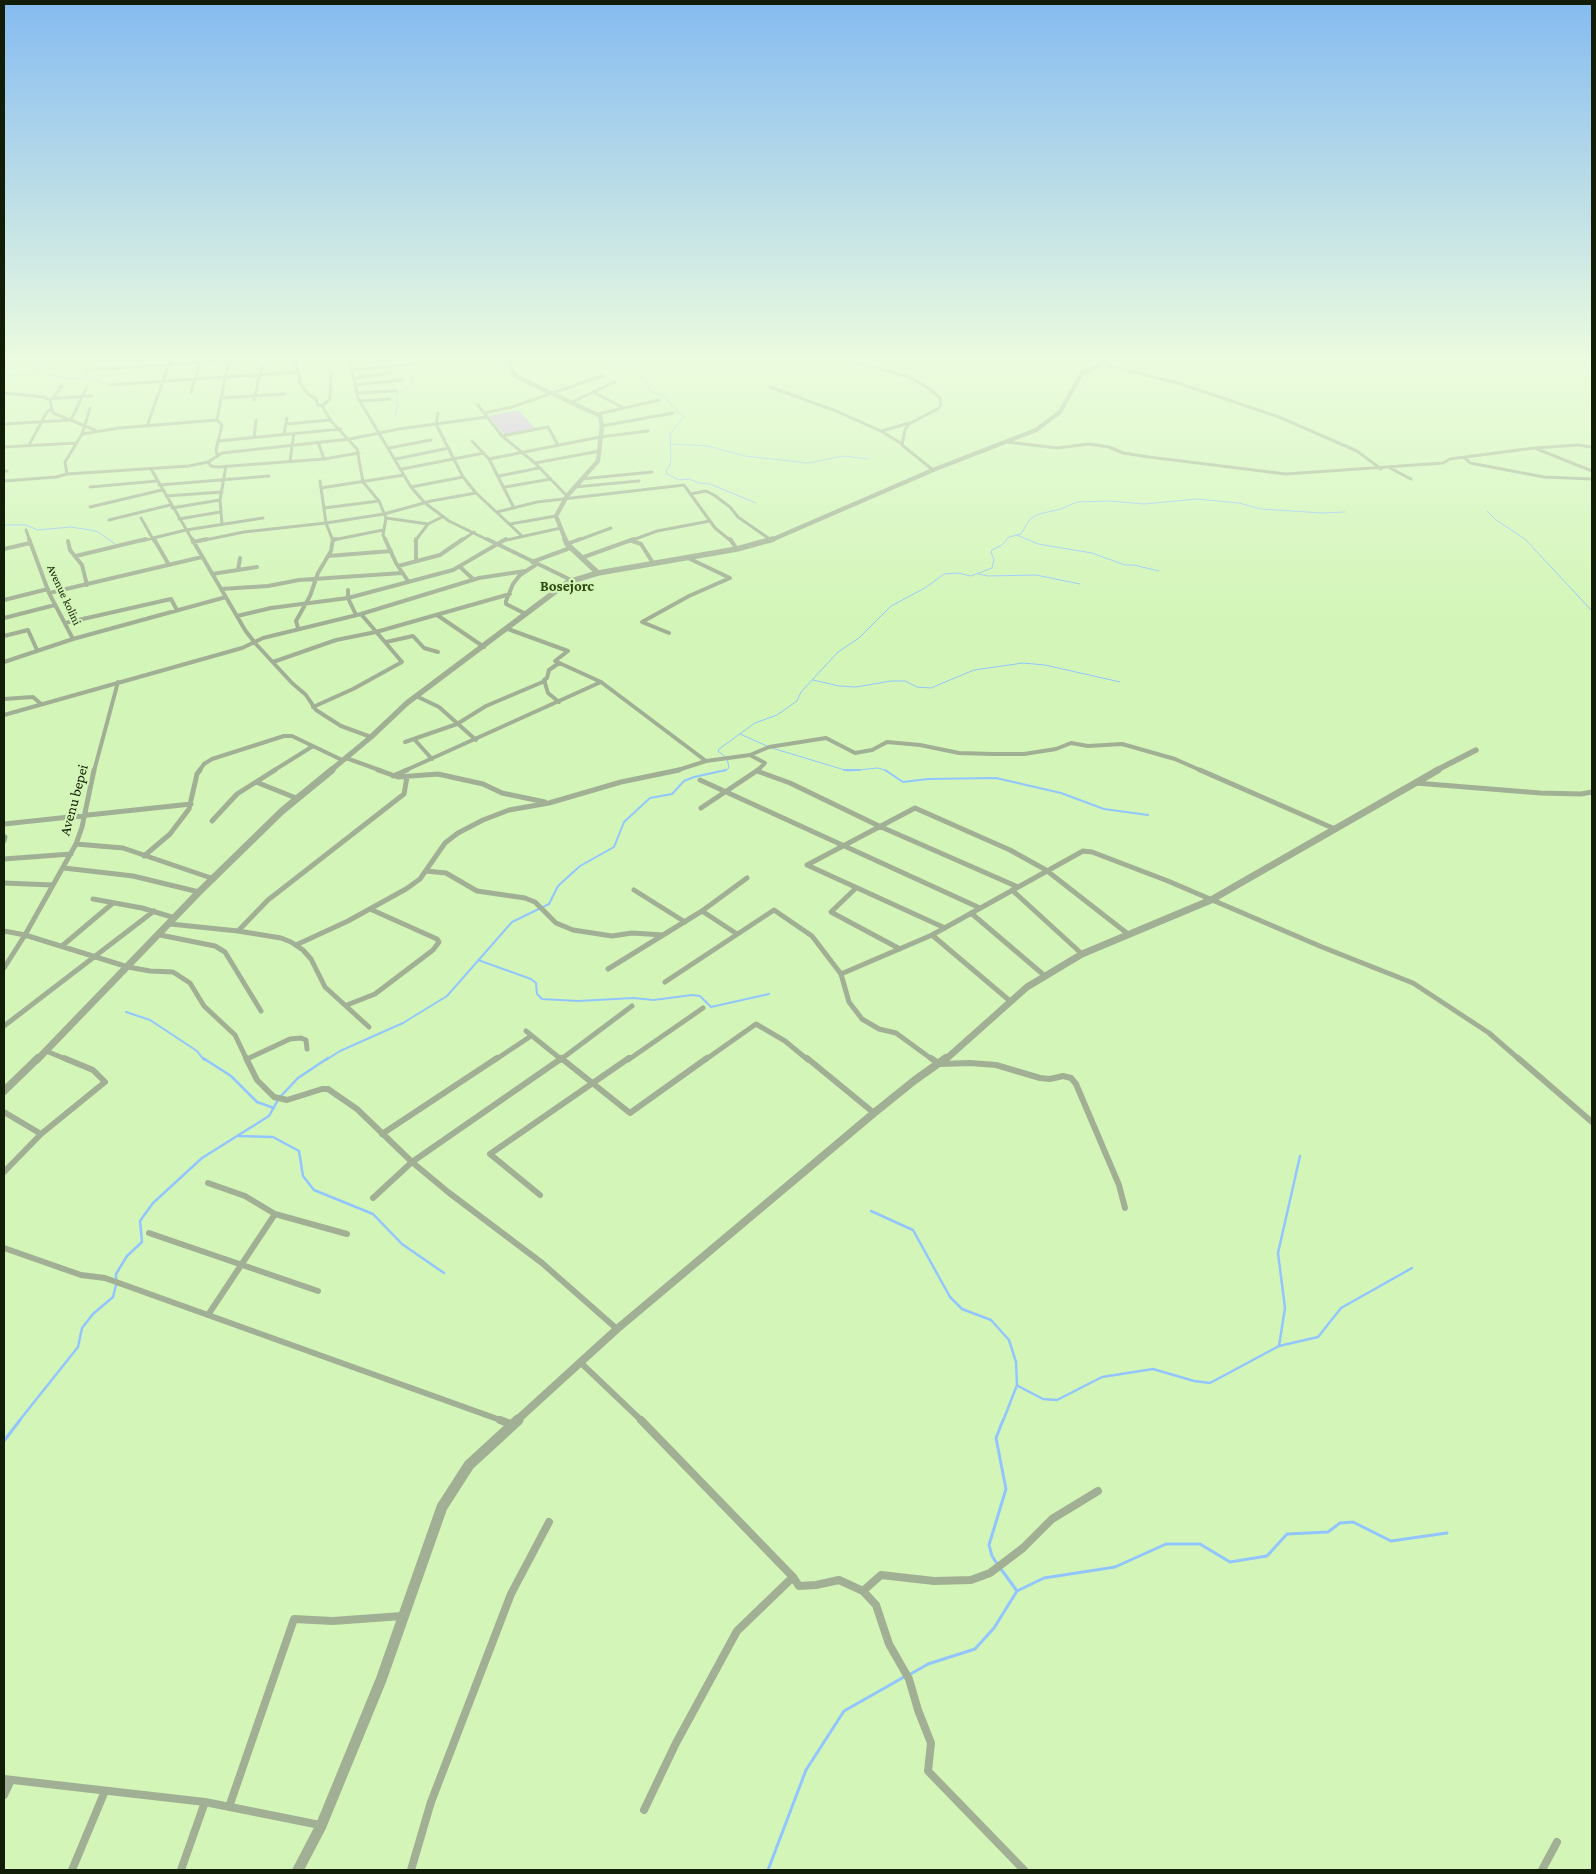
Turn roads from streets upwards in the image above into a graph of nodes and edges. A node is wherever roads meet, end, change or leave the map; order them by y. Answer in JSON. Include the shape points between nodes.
{"nodes":[{"id":1,"x":54,"y":443,"type":"edge"},
{"id":2,"x":76,"y":443,"type":"edge"},
{"id":3,"x":217,"y":443,"type":"edge"},
{"id":4,"x":306,"y":443,"type":"edge"},
{"id":5,"x":319,"y":443,"type":"edge"},
{"id":6,"x":353,"y":443,"type":"edge"},
{"id":7,"x":386,"y":443,"type":"edge"},
{"id":8,"x":413,"y":443,"type":"edge"},
{"id":9,"x":447,"y":443,"type":"edge"},
{"id":10,"x":474,"y":443,"type":"edge"},
{"id":11,"x":511,"y":443,"type":"edge"},
{"id":12,"x":566,"y":443,"type":"edge"},
{"id":13,"x":600,"y":443,"type":"edge"},
{"id":14,"x":1003,"y":443,"type":"edge"},
{"id":15,"x":1019,"y":443,"type":"edge"},
{"id":16,"x":1340,"y":443,"type":"edge"},
{"id":17,"x":902,"y":444,"type":"edge"},
{"id":18,"x":29,"y":445,"type":"joint"},
{"id":19,"x":294,"y":445,"type":"junction"},
{"id":20,"x":558,"y":445,"type":"joint"},
{"id":21,"x":4,"y":447,"type":"edge"},
{"id":22,"x":1592,"y":447,"type":"edge"},
{"id":23,"x":389,"y":448,"type":"junction"},
{"id":24,"x":449,"y":448,"type":"junction"},
{"id":25,"x":1534,"y":448,"type":"junction"},
{"id":26,"x":521,"y":452,"type":"junction"},
{"id":27,"x":600,"y":452,"type":"junction"},
{"id":28,"x":359,"y":453,"type":"junction"},
{"id":29,"x":484,"y":453,"type":"junction"},
{"id":30,"x":218,"y":454,"type":"junction"},
{"id":31,"x":1465,"y":458,"type":"junction"},
{"id":32,"x":324,"y":459,"type":"junction"},
{"id":33,"x":489,"y":459,"type":"junction"},
{"id":34,"x":396,"y":460,"type":"junction"},
{"id":35,"x":454,"y":460,"type":"junction"},
{"id":36,"x":290,"y":461,"type":"junction"},
{"id":37,"x":208,"y":462,"type":"junction"},
{"id":38,"x":535,"y":463,"type":"junction"},
{"id":39,"x":226,"y":466,"type":"junction"},
{"id":40,"x":540,"y":468,"type":"junction"},
{"id":41,"x":1381,"y":468,"type":"junction"},
{"id":42,"x":1390,"y":468,"type":"junction"},
{"id":43,"x":151,"y":469,"type":"junction"},
{"id":44,"x":402,"y":469,"type":"junction"},
{"id":45,"x":932,"y":470,"type":"junction"},
{"id":46,"x":1592,"y":471,"type":"edge"},
{"id":47,"x":652,"y":472,"type":"dead end"},
{"id":48,"x":67,"y":474,"type":"junction"},
{"id":49,"x":404,"y":475,"type":"junction"},
{"id":50,"x":269,"y":476,"type":"dead end"},
{"id":51,"x":499,"y":476,"type":"junction"},
{"id":52,"x":463,"y":477,"type":"junction"},
{"id":53,"x":224,"y":479,"type":"junction"},
{"id":54,"x":551,"y":479,"type":"junction"},
{"id":55,"x":581,"y":479,"type":"junction"},
{"id":56,"x":1411,"y":479,"type":"dead end"},
{"id":57,"x":1592,"y":479,"type":"edge"},
{"id":58,"x":4,"y":481,"type":"edge"},
{"id":59,"x":320,"y":481,"type":"dead end"},
{"id":60,"x":639,"y":481,"type":"dead end"},
{"id":61,"x":362,"y":482,"type":"junction"},
{"id":62,"x":158,"y":483,"type":"junction"},
{"id":63,"x":90,"y":487,"type":"dead end"},
{"id":64,"x":411,"y":487,"type":"junction"},
{"id":65,"x":505,"y":487,"type":"junction"},
{"id":66,"x":574,"y":487,"type":"junction"},
{"id":67,"x":322,"y":488,"type":"junction"},
{"id":68,"x":162,"y":490,"type":"junction"},
{"id":69,"x":222,"y":492,"type":"junction"},
{"id":70,"x":476,"y":493,"type":"junction"},
{"id":71,"x":690,"y":494,"type":"junction"},
{"id":72,"x":166,"y":496,"type":"junction"},
{"id":73,"x":565,"y":498,"type":"junction"},
{"id":74,"x":220,"y":500,"type":"junction"},
{"id":75,"x":379,"y":501,"type":"junction"},
{"id":76,"x":426,"y":503,"type":"junction"},
{"id":77,"x":171,"y":506,"type":"junction"},
{"id":78,"x":90,"y":507,"type":"dead end"},
{"id":79,"x":324,"y":508,"type":"junction"},
{"id":80,"x":514,"y":508,"type":"junction"},
{"id":81,"x":220,"y":512,"type":"junction"},
{"id":82,"x":497,"y":512,"type":"junction"},
{"id":83,"x":385,"y":516,"type":"junction"},
{"id":84,"x":556,"y":516,"type":"junction"},
{"id":85,"x":442,"y":517,"type":"junction"},
{"id":86,"x":142,"y":518,"type":"dead end"},
{"id":87,"x":263,"y":518,"type":"dead end"},
{"id":88,"x":179,"y":519,"type":"junction"},
{"id":89,"x":109,"y":520,"type":"dead end"},
{"id":90,"x":710,"y":521,"type":"junction"},
{"id":91,"x":222,"y":524,"type":"junction"},
{"id":92,"x":326,"y":524,"type":"junction"},
{"id":93,"x":428,"y":524,"type":"junction"},
{"id":94,"x":510,"y":524,"type":"junction"},
{"id":95,"x":561,"y":528,"type":"junction"},
{"id":96,"x":611,"y":528,"type":"dead end"},
{"id":97,"x":26,"y":530,"type":"dead end"},
{"id":98,"x":186,"y":530,"type":"junction"},
{"id":99,"x":382,"y":530,"type":"junction"},
{"id":100,"x":474,"y":532,"type":"junction"},
{"id":101,"x":521,"y":535,"type":"junction"},
{"id":102,"x":152,"y":538,"type":"junction"},
{"id":103,"x":333,"y":540,"type":"junction"},
{"id":104,"x":771,"y":540,"type":"junction"},
{"id":105,"x":68,"y":541,"type":"dead end"},
{"id":106,"x":632,"y":541,"type":"junction"},
{"id":107,"x":193,"y":542,"type":"junction"},
{"id":108,"x":30,"y":543,"type":"junction"},
{"id":109,"x":496,"y":543,"type":"junction"},
{"id":110,"x":569,"y":546,"type":"junction"},
{"id":111,"x":4,"y":549,"type":"edge"},
{"id":112,"x":737,"y":549,"type":"junction"},
{"id":113,"x":391,"y":550,"type":"junction"},
{"id":114,"x":76,"y":556,"type":"junction"},
{"id":115,"x":202,"y":556,"type":"junction"},
{"id":116,"x":328,"y":556,"type":"junction"},
{"id":117,"x":240,"y":558,"type":"dead end"},
{"id":118,"x":581,"y":558,"type":"junction"},
{"id":119,"x":688,"y":558,"type":"junction"},
{"id":120,"x":416,"y":561,"type":"junction"},
{"id":121,"x":534,"y":563,"type":"junction"},
{"id":122,"x":653,"y":563,"type":"junction"},
{"id":123,"x":168,"y":565,"type":"junction"},
{"id":124,"x":398,"y":566,"type":"junction"},
{"id":125,"x":257,"y":567,"type":"dead end"},
{"id":126,"x":460,"y":567,"type":"junction"},
{"id":127,"x":238,"y":570,"type":"junction"},
{"id":128,"x":525,"y":571,"type":"junction"},
{"id":129,"x":402,"y":573,"type":"junction"},
{"id":130,"x":598,"y":573,"type":"junction"},
{"id":131,"x":212,"y":574,"type":"junction"},
{"id":132,"x":316,"y":579,"type":"junction"},
{"id":133,"x":472,"y":579,"type":"junction"},
{"id":134,"x":571,"y":580,"type":"junction"},
{"id":135,"x":408,"y":582,"type":"junction"},
{"id":136,"x":87,"y":585,"type":"junction"},
{"id":137,"x":222,"y":589,"type":"junction"},
{"id":138,"x":348,"y":590,"type":"dead end"},
{"id":139,"x":48,"y":591,"type":"junction"},
{"id":140,"x":510,"y":594,"type":"junction"},
{"id":141,"x":226,"y":597,"type":"junction"},
{"id":142,"x":348,"y":598,"type":"junction"},
{"id":143,"x":4,"y":600,"type":"edge"},
{"id":144,"x":305,"y":604,"type":"junction"},
{"id":145,"x":56,"y":605,"type":"junction"},
{"id":146,"x":177,"y":610,"type":"junction"},
{"id":147,"x":526,"y":614,"type":"junction"},
{"id":148,"x":359,"y":615,"type":"junction"},
{"id":149,"x":436,"y":615,"type":"junction"},
{"id":150,"x":237,"y":616,"type":"junction"},
{"id":151,"x":4,"y":618,"type":"edge"},
{"id":152,"x":65,"y":622,"type":"junction"},
{"id":153,"x":298,"y":628,"type":"junction"},
{"id":154,"x":508,"y":628,"type":"junction"},
{"id":155,"x":376,"y":632,"type":"junction"},
{"id":156,"x":669,"y":633,"type":"dead end"},
{"id":157,"x":4,"y":636,"type":"edge"},
{"id":158,"x":73,"y":639,"type":"junction"},
{"id":159,"x":386,"y":642,"type":"junction"},
{"id":160,"x":255,"y":643,"type":"junction"},
{"id":161,"x":484,"y":646,"type":"junction"},
{"id":162,"x":37,"y":650,"type":"junction"},
{"id":163,"x":438,"y":652,"type":"dead end"},
{"id":164,"x":4,"y":662,"type":"edge"},
{"id":165,"x":273,"y":662,"type":"junction"},
{"id":166,"x":559,"y":663,"type":"junction"},
{"id":167,"x":545,"y":681,"type":"junction"},
{"id":168,"x":118,"y":682,"type":"junction"},
{"id":169,"x":601,"y":682,"type":"junction"},
{"id":170,"x":416,"y":696,"type":"junction"},
{"id":171,"x":4,"y":698,"type":"edge"},
{"id":172,"x":559,"y":702,"type":"junction"},
{"id":173,"x":41,"y":704,"type":"junction"},
{"id":174,"x":313,"y":707,"type":"junction"},
{"id":175,"x":4,"y":715,"type":"edge"},
{"id":176,"x":457,"y":724,"type":"junction"},
{"id":177,"x":371,"y":737,"type":"junction"},
{"id":178,"x":414,"y":739,"type":"junction"},
{"id":179,"x":476,"y":740,"type":"junction"},
{"id":180,"x":405,"y":742,"type":"dead end"},
{"id":181,"x":313,"y":746,"type":"junction"},
{"id":182,"x":1476,"y":750,"type":"dead end"},
{"id":183,"x":750,"y":756,"type":"junction"},
{"id":184,"x":432,"y":758,"type":"junction"},
{"id":185,"x":344,"y":759,"type":"junction"},
{"id":186,"x":706,"y":762,"type":"junction"},
{"id":187,"x":757,"y":771,"type":"junction"},
{"id":188,"x":393,"y":776,"type":"junction"},
{"id":189,"x":407,"y":777,"type":"junction"},
{"id":190,"x":700,"y":780,"type":"dead end"},
{"id":191,"x":256,"y":782,"type":"junction"},
{"id":192,"x":1412,"y":783,"type":"junction"},
{"id":193,"x":725,"y":791,"type":"junction"},
{"id":194,"x":1592,"y":792,"type":"edge"},
{"id":195,"x":296,"y":798,"type":"junction"},
{"id":196,"x":549,"y":803,"type":"junction"},
{"id":197,"x":191,"y":804,"type":"junction"},
{"id":198,"x":701,"y":808,"type":"dead end"},
{"id":199,"x":84,"y":816,"type":"junction"},
{"id":200,"x":212,"y":821,"type":"dead end"},
{"id":201,"x":4,"y":824,"type":"edge"},
{"id":202,"x":879,"y":826,"type":"junction"},
{"id":203,"x":1335,"y":829,"type":"junction"},
{"id":204,"x":76,"y":844,"type":"junction"},
{"id":205,"x":844,"y":845,"type":"junction"},
{"id":206,"x":71,"y":854,"type":"junction"},
{"id":207,"x":144,"y":856,"type":"junction"},
{"id":208,"x":4,"y":859,"type":"edge"},
{"id":209,"x":64,"y":868,"type":"junction"},
{"id":210,"x":1046,"y":870,"type":"junction"},
{"id":211,"x":426,"y":871,"type":"junction"},
{"id":212,"x":747,"y":878,"type":"dead end"},
{"id":213,"x":214,"y":879,"type":"junction"},
{"id":214,"x":4,"y":883,"type":"edge"},
{"id":215,"x":53,"y":885,"type":"junction"},
{"id":216,"x":1018,"y":886,"type":"junction"},
{"id":217,"x":856,"y":888,"type":"junction"},
{"id":218,"x":634,"y":890,"type":"dead end"},
{"id":219,"x":1012,"y":890,"type":"junction"},
{"id":220,"x":199,"y":892,"type":"junction"},
{"id":221,"x":94,"y":899,"type":"dead end"},
{"id":222,"x":1211,"y":900,"type":"junction"},
{"id":223,"x":113,"y":903,"type":"junction"},
{"id":224,"x":370,"y":908,"type":"junction"},
{"id":225,"x":980,"y":908,"type":"junction"},
{"id":226,"x":154,"y":911,"type":"junction"},
{"id":227,"x":702,"y":911,"type":"junction"},
{"id":228,"x":971,"y":913,"type":"junction"},
{"id":229,"x":174,"y":918,"type":"junction"},
{"id":230,"x":684,"y":922,"type":"junction"},
{"id":231,"x":170,"y":924,"type":"junction"},
{"id":232,"x":945,"y":928,"type":"junction"},
{"id":233,"x":4,"y":931,"type":"edge"},
{"id":234,"x":238,"y":931,"type":"junction"},
{"id":235,"x":738,"y":934,"type":"junction"},
{"id":236,"x":1128,"y":934,"type":"junction"},
{"id":237,"x":25,"y":935,"type":"junction"},
{"id":238,"x":160,"y":935,"type":"junction"},
{"id":239,"x":663,"y":935,"type":"junction"},
{"id":240,"x":932,"y":936,"type":"junction"},
{"id":241,"x":296,"y":945,"type":"junction"},
{"id":242,"x":62,"y":946,"type":"junction"},
{"id":243,"x":900,"y":949,"type":"junction"},
{"id":244,"x":1082,"y":954,"type":"junction"},
{"id":245,"x":96,"y":956,"type":"junction"},
{"id":246,"x":128,"y":967,"type":"junction"},
{"id":247,"x":4,"y":968,"type":"edge"},
{"id":248,"x":608,"y":969,"type":"dead end"},
{"id":249,"x":841,"y":974,"type":"junction"},
{"id":250,"x":1045,"y":976,"type":"junction"},
{"id":251,"x":664,"y":982,"type":"dead end"},
{"id":252,"x":1010,"y":1001,"type":"junction"},
{"id":253,"x":347,"y":1005,"type":"junction"},
{"id":254,"x":632,"y":1006,"type":"dead end"},
{"id":255,"x":703,"y":1008,"type":"dead end"},
{"id":256,"x":261,"y":1011,"type":"dead end"},
{"id":257,"x":4,"y":1026,"type":"edge"},
{"id":258,"x":369,"y":1027,"type":"dead end"},
{"id":259,"x":526,"y":1031,"type":"dead end"},
{"id":260,"x":531,"y":1036,"type":"junction"},
{"id":261,"x":307,"y":1049,"type":"dead end"},
{"id":262,"x":46,"y":1051,"type":"junction"},
{"id":263,"x":247,"y":1059,"type":"junction"},
{"id":264,"x":561,"y":1060,"type":"junction"},
{"id":265,"x":940,"y":1064,"type":"junction"},
{"id":266,"x":593,"y":1084,"type":"junction"},
{"id":267,"x":4,"y":1091,"type":"edge"},
{"id":268,"x":4,"y":1112,"type":"edge"},
{"id":269,"x":874,"y":1113,"type":"junction"},
{"id":270,"x":1592,"y":1122,"type":"edge"},
{"id":271,"x":41,"y":1134,"type":"junction"},
{"id":272,"x":382,"y":1134,"type":"junction"},
{"id":273,"x":412,"y":1162,"type":"junction"},
{"id":274,"x":4,"y":1172,"type":"edge"},
{"id":275,"x":208,"y":1183,"type":"dead end"},
{"id":276,"x":540,"y":1195,"type":"dead end"},
{"id":277,"x":373,"y":1198,"type":"dead end"},
{"id":278,"x":1125,"y":1208,"type":"dead end"},
{"id":279,"x":276,"y":1214,"type":"junction"},
{"id":280,"x":148,"y":1233,"type":"dead end"},
{"id":281,"x":347,"y":1234,"type":"dead end"},
{"id":282,"x":4,"y":1248,"type":"edge"},
{"id":283,"x":242,"y":1264,"type":"junction"},
{"id":284,"x":318,"y":1291,"type":"dead end"},
{"id":285,"x":208,"y":1315,"type":"junction"},
{"id":286,"x":617,"y":1329,"type":"junction"},
{"id":287,"x":580,"y":1362,"type":"junction"},
{"id":288,"x":513,"y":1425,"type":"junction"},
{"id":289,"x":1098,"y":1491,"type":"dead end"},
{"id":290,"x":549,"y":1522,"type":"dead end"},
{"id":291,"x":793,"y":1576,"type":"junction"},
{"id":292,"x":864,"y":1591,"type":"junction"},
{"id":293,"x":402,"y":1616,"type":"junction"},
{"id":294,"x":7,"y":1779,"type":"edge"},
{"id":295,"x":105,"y":1791,"type":"junction"},
{"id":296,"x":4,"y":1795,"type":"edge"},
{"id":297,"x":205,"y":1802,"type":"junction"},
{"id":298,"x":229,"y":1807,"type":"junction"},
{"id":299,"x":644,"y":1810,"type":"dead end"},
{"id":300,"x":321,"y":1826,"type":"junction"},
{"id":301,"x":1557,"y":1842,"type":"dead end"},
{"id":302,"x":72,"y":1870,"type":"edge"},
{"id":303,"x":181,"y":1870,"type":"edge"},
{"id":304,"x":298,"y":1870,"type":"edge"},
{"id":305,"x":411,"y":1870,"type":"edge"},
{"id":306,"x":1024,"y":1870,"type":"edge"},
{"id":307,"x":1542,"y":1870,"type":"edge"}],
"edges":[{"from":1,"to":18,"type":"street"},
{"from":2,"to":48,"type":"street","via":[[65,462]]},
{"from":3,"to":30,"type":"street"},
{"from":4,"to":19,"type":"street"},
{"from":5,"to":32,"type":"street"},
{"from":6,"to":28,"type":"street"},
{"from":7,"to":23,"type":"street"},
{"from":8,"to":23,"type":"street"},
{"from":9,"to":24,"type":"street"},
{"from":10,"to":29,"type":"street"},
{"from":11,"to":26,"type":"street"},
{"from":12,"to":20,"type":"street"},
{"from":13,"to":27,"type":"street"},
{"from":14,"to":45,"type":"street"},
{"from":15,"to":41,"type":"street","via":[[1058,448],[1089,444],[1122,453],[1286,474]]},
{"from":16,"to":41,"type":"street"},
{"from":17,"to":45,"type":"street"},
{"from":18,"to":21,"type":"street"},
{"from":19,"to":30,"type":"street"},
{"from":19,"to":36,"type":"street"},
{"from":20,"to":26,"type":"street"},
{"from":22,"to":25,"type":"street"},
{"from":23,"to":34,"type":"street"},
{"from":24,"to":34,"type":"street"},
{"from":24,"to":35,"type":"street"},
{"from":25,"to":31,"type":"street"},
{"from":25,"to":46,"type":"street"},
{"from":26,"to":33,"type":"street"},
{"from":26,"to":38,"type":"street"},
{"from":27,"to":38,"type":"street"},
{"from":27,"to":55,"type":"street","via":[[598,461]]},
{"from":28,"to":32,"type":"street"},
{"from":28,"to":61,"type":"street"},
{"from":29,"to":33,"type":"street"},
{"from":29,"to":35,"type":"street"},
{"from":30,"to":37,"type":"street"},
{"from":31,"to":42,"type":"street"},
{"from":31,"to":57,"type":"street","via":[[1470,463],[1544,477]]},
{"from":32,"to":36,"type":"street"},
{"from":33,"to":51,"type":"street"},
{"from":34,"to":44,"type":"street"},
{"from":35,"to":44,"type":"street"},
{"from":35,"to":52,"type":"street"},
{"from":36,"to":39,"type":"street"},
{"from":37,"to":39,"type":"street","via":[[215,467]]},
{"from":37,"to":43,"type":"street"},
{"from":38,"to":40,"type":"street"},
{"from":39,"to":53,"type":"street"},
{"from":40,"to":51,"type":"street"},
{"from":40,"to":54,"type":"street"},
{"from":41,"to":42,"type":"street"},
{"from":42,"to":56,"type":"street"},
{"from":43,"to":48,"type":"street"},
{"from":43,"to":62,"type":"street"},
{"from":44,"to":49,"type":"street"},
{"from":45,"to":104,"type":"street"},
{"from":47,"to":55,"type":"street"},
{"from":48,"to":58,"type":"street"},
{"from":49,"to":61,"type":"street"},
{"from":49,"to":64,"type":"street"},
{"from":50,"to":53,"type":"street"},
{"from":51,"to":65,"type":"street"},
{"from":52,"to":64,"type":"street"},
{"from":52,"to":70,"type":"street"},
{"from":53,"to":62,"type":"street"},
{"from":53,"to":69,"type":"street"},
{"from":54,"to":65,"type":"street"},
{"from":54,"to":73,"type":"street"},
{"from":55,"to":66,"type":"street"},
{"from":59,"to":67,"type":"street"},
{"from":60,"to":66,"type":"street"},
{"from":61,"to":67,"type":"street"},
{"from":61,"to":75,"type":"street"},
{"from":62,"to":63,"type":"street"},
{"from":62,"to":68,"type":"street"},
{"from":64,"to":76,"type":"street"},
{"from":65,"to":80,"type":"street"},
{"from":66,"to":73,"type":"street"},
{"from":67,"to":79,"type":"street"},
{"from":68,"to":72,"type":"street"},
{"from":68,"to":78,"type":"street"},
{"from":69,"to":72,"type":"street"},
{"from":69,"to":74,"type":"street"},
{"from":70,"to":76,"type":"street"},
{"from":70,"to":82,"type":"street"},
{"from":71,"to":73,"type":"street","via":[[684,485]]},
{"from":71,"to":90,"type":"street"},
{"from":71,"to":104,"type":"street","via":[[706,491],[714,495]]},
{"from":72,"to":77,"type":"street"},
{"from":73,"to":80,"type":"street"},
{"from":73,"to":84,"type":"street"},
{"from":74,"to":77,"type":"street"},
{"from":74,"to":81,"type":"street"},
{"from":75,"to":79,"type":"street"},
{"from":75,"to":83,"type":"street"},
{"from":76,"to":83,"type":"street"},
{"from":76,"to":85,"type":"street"},
{"from":77,"to":88,"type":"street"},
{"from":77,"to":89,"type":"street"},
{"from":79,"to":92,"type":"street"},
{"from":80,"to":82,"type":"street"},
{"from":81,"to":88,"type":"street"},
{"from":81,"to":91,"type":"street"},
{"from":82,"to":94,"type":"street"},
{"from":83,"to":92,"type":"street"},
{"from":83,"to":93,"type":"street"},
{"from":83,"to":99,"type":"street"},
{"from":84,"to":94,"type":"street"},
{"from":84,"to":95,"type":"street"},
{"from":85,"to":93,"type":"street"},
{"from":85,"to":100,"type":"street"},
{"from":86,"to":102,"type":"street"},
{"from":87,"to":91,"type":"street"},
{"from":88,"to":98,"type":"street"},
{"from":90,"to":106,"type":"street","via":[[657,531]]},
{"from":90,"to":112,"type":"street"},
{"from":91,"to":98,"type":"street"},
{"from":92,"to":103,"type":"street"},
{"from":92,"to":107,"type":"street","via":[[244,532]]},
{"from":93,"to":120,"type":"street","via":[[416,541]]},
{"from":94,"to":101,"type":"street"},
{"from":95,"to":101,"type":"street"},
{"from":95,"to":110,"type":"street"},
{"from":96,"to":110,"type":"street"},
{"from":97,"to":108,"type":"street","name":"Avenue kolini"},
{"from":98,"to":102,"type":"street"},
{"from":98,"to":107,"type":"street"},
{"from":99,"to":103,"type":"street"},
{"from":99,"to":113,"type":"street"},
{"from":100,"to":109,"type":"street"},
{"from":100,"to":120,"type":"street","via":[[440,555]]},
{"from":101,"to":109,"type":"street"},
{"from":102,"to":114,"type":"street"},
{"from":102,"to":123,"type":"street"},
{"from":103,"to":116,"type":"street"},
{"from":104,"to":112,"type":"street"},
{"from":105,"to":114,"type":"street"},
{"from":106,"to":118,"type":"street"},
{"from":106,"to":122,"type":"street","via":[[640,544]]},
{"from":107,"to":115,"type":"street"},
{"from":108,"to":111,"type":"street"},
{"from":108,"to":139,"type":"street","name":"Avenue kolini"},
{"from":109,"to":121,"type":"street"},
{"from":109,"to":126,"type":"street"},
{"from":110,"to":118,"type":"street"},
{"from":110,"to":121,"type":"street"},
{"from":112,"to":119,"type":"street"},
{"from":113,"to":116,"type":"street"},
{"from":113,"to":124,"type":"street"},
{"from":114,"to":136,"type":"street"},
{"from":115,"to":123,"type":"street"},
{"from":115,"to":131,"type":"street"},
{"from":116,"to":132,"type":"street"},
{"from":117,"to":127,"type":"street"},
{"from":118,"to":130,"type":"street"},
{"from":119,"to":122,"type":"street"},
{"from":119,"to":156,"type":"street","via":[[730,578],[642,622]]},
{"from":120,"to":124,"type":"street"},
{"from":121,"to":128,"type":"street"},
{"from":121,"to":134,"type":"street"},
{"from":122,"to":130,"type":"street"},
{"from":123,"to":136,"type":"street"},
{"from":124,"to":129,"type":"street"},
{"from":125,"to":127,"type":"street"},
{"from":126,"to":133,"type":"street"},
{"from":126,"to":135,"type":"street"},
{"from":127,"to":131,"type":"street"},
{"from":128,"to":133,"type":"street"},
{"from":128,"to":140,"type":"street","via":[[513,584]]},
{"from":129,"to":132,"type":"street"},
{"from":129,"to":135,"type":"street"},
{"from":130,"to":134,"type":"street"},
{"from":131,"to":137,"type":"street"},
{"from":132,"to":137,"type":"street"},
{"from":132,"to":144,"type":"street"},
{"from":133,"to":148,"type":"street"},
{"from":134,"to":147,"type":"street"},
{"from":135,"to":142,"type":"street"},
{"from":136,"to":139,"type":"street"},
{"from":137,"to":141,"type":"street"},
{"from":138,"to":142,"type":"street"},
{"from":139,"to":143,"type":"street"},
{"from":139,"to":145,"type":"street","name":"Avenue kolini"},
{"from":140,"to":147,"type":"street","via":[[506,604]]},
{"from":140,"to":149,"type":"street"},
{"from":141,"to":146,"type":"street"},
{"from":141,"to":150,"type":"street"},
{"from":142,"to":144,"type":"street"},
{"from":142,"to":148,"type":"street"},
{"from":144,"to":150,"type":"street"},
{"from":144,"to":153,"type":"street","via":[[296,621]]},
{"from":145,"to":151,"type":"street"},
{"from":145,"to":152,"type":"street","name":"Avenue kolini"},
{"from":146,"to":152,"type":"street","via":[[171,599]]},
{"from":146,"to":158,"type":"street"},
{"from":147,"to":154,"type":"street"},
{"from":148,"to":153,"type":"street"},
{"from":148,"to":155,"type":"street"},
{"from":149,"to":155,"type":"street"},
{"from":149,"to":161,"type":"street"},
{"from":150,"to":160,"type":"street"},
{"from":152,"to":158,"type":"street","name":"Avenue kolini"},
{"from":153,"to":160,"type":"street"},
{"from":154,"to":161,"type":"street"},
{"from":154,"to":166,"type":"street","via":[[568,651],[555,661]]},
{"from":155,"to":159,"type":"street"},
{"from":155,"to":165,"type":"street","via":[[336,640]]},
{"from":157,"to":162,"type":"street","via":[[28,630]]},
{"from":158,"to":162,"type":"street"},
{"from":159,"to":163,"type":"street","via":[[413,636],[424,648]]},
{"from":159,"to":174,"type":"street","via":[[402,662]]},
{"from":160,"to":165,"type":"street"},
{"from":160,"to":168,"type":"street"},
{"from":161,"to":170,"type":"street"},
{"from":162,"to":164,"type":"street"},
{"from":165,"to":174,"type":"street","via":[[306,695]]},
{"from":166,"to":167,"type":"street","via":[[549,670]]},
{"from":166,"to":169,"type":"street"},
{"from":167,"to":172,"type":"street","via":[[548,693]]},
{"from":167,"to":176,"type":"street","via":[[486,706]]},
{"from":168,"to":173,"type":"street"},
{"from":168,"to":199,"type":"street","name":"Avenu bepei"},
{"from":169,"to":172,"type":"street"},
{"from":169,"to":186,"type":"street"},
{"from":170,"to":176,"type":"street","via":[[439,707]]},
{"from":170,"to":177,"type":"street"},
{"from":171,"to":173,"type":"street","via":[[33,697]]},
{"from":172,"to":179,"type":"street"},
{"from":173,"to":175,"type":"street"},
{"from":174,"to":177,"type":"street","via":[[341,726]]},
{"from":176,"to":178,"type":"street"},
{"from":176,"to":179,"type":"street"},
{"from":177,"to":185,"type":"street"},
{"from":178,"to":180,"type":"street"},
{"from":178,"to":184,"type":"street"},
{"from":179,"to":184,"type":"street"},
{"from":181,"to":185,"type":"street"},
{"from":181,"to":191,"type":"street"},
{"from":181,"to":197,"type":"street","via":[[292,736],[284,736],[212,759],[197,774]]},
{"from":182,"to":192,"type":"street"},
{"from":183,"to":186,"type":"street"},
{"from":183,"to":187,"type":"street","via":[[765,763]]},
{"from":183,"to":203,"type":"street","via":[[768,747],[826,738],[855,753],[872,750],[887,742],[959,753],[992,754],[1024,754],[1071,743],[1088,746],[1122,744],[1175,759]]},
{"from":184,"to":188,"type":"street"},
{"from":185,"to":188,"type":"street"},
{"from":185,"to":195,"type":"street"},
{"from":186,"to":196,"type":"street"},
{"from":187,"to":193,"type":"street"},
{"from":187,"to":202,"type":"street","via":[[790,783]]},
{"from":188,"to":189,"type":"street"},
{"from":189,"to":196,"type":"street","via":[[438,774]]},
{"from":189,"to":234,"type":"street","via":[[404,794],[268,900]]},
{"from":190,"to":193,"type":"street"},
{"from":191,"to":195,"type":"street"},
{"from":191,"to":200,"type":"street","via":[[236,794]]},
{"from":192,"to":194,"type":"street","via":[[1540,793]]},
{"from":192,"to":203,"type":"street"},
{"from":193,"to":198,"type":"street"},
{"from":193,"to":205,"type":"street"},
{"from":195,"to":213,"type":"street"},
{"from":196,"to":211,"type":"street","via":[[509,810],[458,833],[445,843]]},
{"from":197,"to":199,"type":"street"},
{"from":197,"to":207,"type":"street","via":[[190,810],[170,834]]},
{"from":199,"to":201,"type":"street"},
{"from":199,"to":204,"type":"street","name":"Avenu bepei"},
{"from":202,"to":205,"type":"street"},
{"from":202,"to":210,"type":"street","via":[[916,808],[1010,850]]},
{"from":202,"to":216,"type":"street"},
{"from":203,"to":222,"type":"street"},
{"from":204,"to":206,"type":"street","name":"Avenu bepei"},
{"from":204,"to":207,"type":"street","via":[[110,845]]},
{"from":205,"to":217,"type":"street","via":[[806,865]]},
{"from":205,"to":225,"type":"street"},
{"from":206,"to":208,"type":"street"},
{"from":206,"to":209,"type":"street","name":"Avenu bepei"},
{"from":207,"to":213,"type":"street"},
{"from":209,"to":215,"type":"street","name":"Avenu bepei"},
{"from":209,"to":220,"type":"street","via":[[133,876]]},
{"from":210,"to":216,"type":"street"},
{"from":210,"to":222,"type":"street","via":[[1083,851],[1092,852]]},
{"from":210,"to":236,"type":"street"},
{"from":211,"to":224,"type":"street","via":[[406,889]]},
{"from":211,"to":239,"type":"street","via":[[446,873],[477,891],[526,898],[535,902],[556,923],[573,930],[612,936]]},
{"from":212,"to":227,"type":"street"},
{"from":213,"to":220,"type":"street"},
{"from":214,"to":215,"type":"street"},
{"from":215,"to":237,"type":"street","name":"Avenu bepei"},
{"from":216,"to":219,"type":"street"},
{"from":217,"to":232,"type":"street"},
{"from":217,"to":243,"type":"street","via":[[831,912]]},
{"from":218,"to":230,"type":"street"},
{"from":219,"to":225,"type":"street"},
{"from":219,"to":244,"type":"street"},
{"from":220,"to":229,"type":"street"},
{"from":221,"to":223,"type":"street"},
{"from":222,"to":236,"type":"street"},
{"from":222,"to":270,"type":"street","via":[[1425,989],[1489,1033]]},
{"from":223,"to":226,"type":"street"},
{"from":223,"to":242,"type":"street"},
{"from":224,"to":241,"type":"street"},
{"from":224,"to":253,"type":"street","via":[[439,942],[374,994]]},
{"from":225,"to":228,"type":"street"},
{"from":226,"to":229,"type":"street"},
{"from":226,"to":245,"type":"street"},
{"from":227,"to":230,"type":"street"},
{"from":227,"to":235,"type":"street"},
{"from":228,"to":232,"type":"street"},
{"from":228,"to":250,"type":"street"},
{"from":229,"to":231,"type":"street"},
{"from":230,"to":239,"type":"street"},
{"from":231,"to":234,"type":"street"},
{"from":231,"to":238,"type":"street"},
{"from":232,"to":240,"type":"street"},
{"from":233,"to":237,"type":"street"},
{"from":234,"to":241,"type":"street","via":[[281,938]]},
{"from":235,"to":249,"type":"street","via":[[774,910],[812,936]]},
{"from":235,"to":251,"type":"street"},
{"from":236,"to":244,"type":"street"},
{"from":237,"to":242,"type":"street"},
{"from":237,"to":247,"type":"street","name":"Avenu bepei"},
{"from":238,"to":246,"type":"street"},
{"from":238,"to":256,"type":"street","via":[[215,946],[225,952]]},
{"from":239,"to":248,"type":"street"},
{"from":240,"to":243,"type":"street"},
{"from":240,"to":252,"type":"street"},
{"from":241,"to":253,"type":"street","via":[[311,959],[324,986]]},
{"from":242,"to":245,"type":"street"},
{"from":243,"to":249,"type":"street"},
{"from":244,"to":250,"type":"street"},
{"from":245,"to":246,"type":"street"},
{"from":245,"to":257,"type":"street"},
{"from":246,"to":262,"type":"street"},
{"from":246,"to":263,"type":"street","via":[[150,972],[173,972],[190,983],[204,1006],[239,1041]]},
{"from":249,"to":265,"type":"street","via":[[849,1002],[862,1019],[896,1033]]},
{"from":250,"to":252,"type":"street"},
{"from":252,"to":265,"type":"street"},
{"from":253,"to":258,"type":"street"},
{"from":254,"to":264,"type":"street"},
{"from":255,"to":266,"type":"street"},
{"from":259,"to":260,"type":"street"},
{"from":260,"to":264,"type":"street"},
{"from":260,"to":272,"type":"street"},
{"from":261,"to":263,"type":"street","via":[[306,1040],[290,1039]]},
{"from":262,"to":267,"type":"street"},
{"from":262,"to":271,"type":"street","via":[[92,1070],[105,1082]]},
{"from":263,"to":272,"type":"street","via":[[257,1080],[274,1097],[287,1100],[328,1090],[357,1109]]},
{"from":264,"to":266,"type":"street"},
{"from":264,"to":273,"type":"street"},
{"from":265,"to":269,"type":"street"},
{"from":265,"to":278,"type":"street","via":[[996,1065],[1040,1078],[1071,1078],[1119,1185]]},
{"from":266,"to":269,"type":"street","via":[[630,1113],[756,1024],[785,1041]]},
{"from":266,"to":276,"type":"street","via":[[490,1154]]},
{"from":268,"to":271,"type":"street"},
{"from":269,"to":286,"type":"street"},
{"from":271,"to":274,"type":"street"},
{"from":272,"to":273,"type":"street"},
{"from":273,"to":277,"type":"street"},
{"from":273,"to":286,"type":"street","via":[[542,1263]]},
{"from":275,"to":279,"type":"street","via":[[245,1196]]},
{"from":279,"to":281,"type":"street"},
{"from":279,"to":283,"type":"street"},
{"from":280,"to":283,"type":"street"},
{"from":282,"to":285,"type":"street","via":[[81,1275],[105,1278]]},
{"from":283,"to":284,"type":"street"},
{"from":283,"to":285,"type":"street"},
{"from":285,"to":288,"type":"street"},
{"from":286,"to":287,"type":"street"},
{"from":287,"to":288,"type":"street"},
{"from":287,"to":291,"type":"street","via":[[664,1441]]},
{"from":288,"to":293,"type":"street","via":[[469,1465],[442,1507]]},
{"from":289,"to":292,"type":"street","via":[[1052,1519],[1023,1548],[990,1573],[971,1580],[919,1580],[881,1575]]},
{"from":290,"to":305,"type":"street","via":[[511,1594],[431,1802]]},
{"from":291,"to":292,"type":"street","via":[[799,1586],[816,1586],[839,1580]]},
{"from":291,"to":299,"type":"street","via":[[737,1631]]},
{"from":292,"to":306,"type":"street","via":[[876,1605],[889,1644],[909,1679],[931,1743],[928,1772]]},
{"from":293,"to":298,"type":"street","via":[[333,1621],[294,1619]]},
{"from":293,"to":300,"type":"street","via":[[381,1680]]},
{"from":294,"to":295,"type":"street"},
{"from":294,"to":296,"type":"street"},
{"from":295,"to":297,"type":"street"},
{"from":295,"to":302,"type":"street"},
{"from":297,"to":298,"type":"street"},
{"from":297,"to":303,"type":"street"},
{"from":298,"to":300,"type":"street"},
{"from":300,"to":304,"type":"street"},
{"from":301,"to":307,"type":"street"}]}
